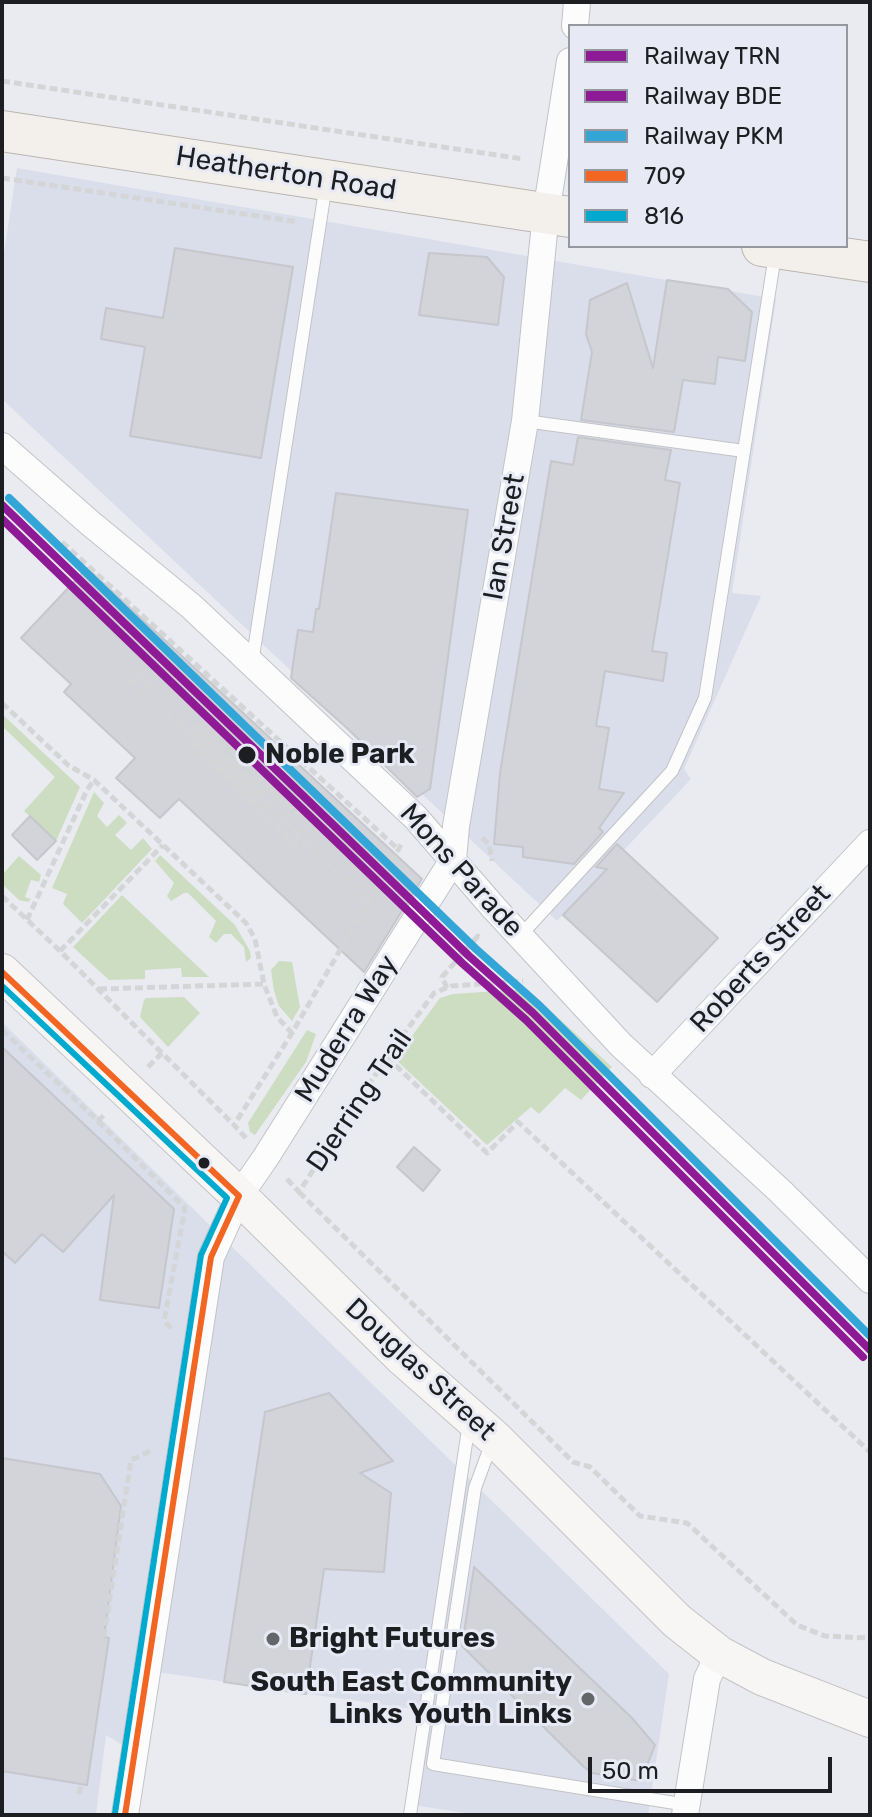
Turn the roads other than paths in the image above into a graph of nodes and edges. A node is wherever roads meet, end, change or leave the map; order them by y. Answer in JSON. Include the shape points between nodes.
{"nodes":[{"id":1,"x":577,"y":2,"type":"edge"},
{"id":2,"x":575,"y":24,"type":"edge"},
{"id":3,"x":568,"y":87,"type":"edge"},
{"id":4,"x":2,"y":131,"type":"edge"},
{"id":5,"x":326,"y":181,"type":"junction"},
{"id":6,"x":558,"y":215,"type":"edge"},
{"id":7,"x":769,"y":248,"type":"edge"},
{"id":8,"x":776,"y":248,"type":"edge"},
{"id":9,"x":870,"y":262,"type":"edge"},
{"id":10,"x":525,"y":421,"type":"junction"},
{"id":11,"x":2,"y":446,"type":"edge"},
{"id":12,"x":744,"y":451,"type":"junction"},
{"id":13,"x":252,"y":663,"type":"junction"},
{"id":14,"x":870,"y":843,"type":"edge"},
{"id":15,"x":453,"y":860,"type":"junction"},
{"id":16,"x":520,"y":936,"type":"junction"},
{"id":17,"x":2,"y":972,"type":"edge"},
{"id":18,"x":652,"y":1075,"type":"junction"},
{"id":19,"x":239,"y":1196,"type":"junction"},
{"id":20,"x":870,"y":1280,"type":"edge"},
{"id":21,"x":482,"y":1427,"type":"junction"},
{"id":22,"x":719,"y":1654,"type":"junction"},
{"id":23,"x":870,"y":1719,"type":"edge"},
{"id":24,"x":686,"y":1810,"type":"edge"},
{"id":25,"x":125,"y":1815,"type":"edge"},
{"id":26,"x":410,"y":1815,"type":"edge"}],
"edges":[{"from":1,"to":2,"type":"street"},
{"from":3,"to":6,"type":"street","name":"Ian Street"},
{"from":4,"to":5,"type":"main road","name":"Heatherton Road"},
{"from":5,"to":6,"type":"main road","name":"Heatherton Road"},
{"from":5,"to":13,"type":"lane"},
{"from":6,"to":10,"type":"street","name":"Ian Street"},
{"from":7,"to":12,"type":"lane"},
{"from":8,"to":9,"type":"main road"},
{"from":10,"to":12,"type":"lane"},
{"from":10,"to":15,"type":"street","name":"Ian Street"},
{"from":11,"to":13,"type":"street","name":"Mons Parade"},
{"from":12,"to":16,"type":"lane","via":[[705,698],[672,771]]},
{"from":13,"to":15,"type":"street","name":"Mons Parade","via":[[416,818]]},
{"from":14,"to":18,"type":"street","name":"Roberts Street"},
{"from":15,"to":16,"type":"street","name":"Mons Parade"},
{"from":15,"to":19,"type":"street","name":"Muderra Way"},
{"from":16,"to":18,"type":"street","name":"Mons Parade"},
{"from":17,"to":19,"type":"main road","name":"Douglas Street"},
{"from":18,"to":20,"type":"street","name":"Mons Parade"},
{"from":19,"to":21,"type":"main road","name":"Douglas Street","via":[[402,1357]]},
{"from":19,"to":25,"type":"street","name":"Muderra Way","via":[[211,1257]]},
{"from":21,"to":22,"type":"main road","name":"Douglas Street","via":[[665,1610]]},
{"from":21,"to":24,"type":"lane","via":[[433,1764]]},
{"from":21,"to":26,"type":"lane"},
{"from":22,"to":23,"type":"main road","name":"Douglas Street","via":[[762,1677]]},
{"from":22,"to":24,"type":"street","via":[[707,1679]]}]}
